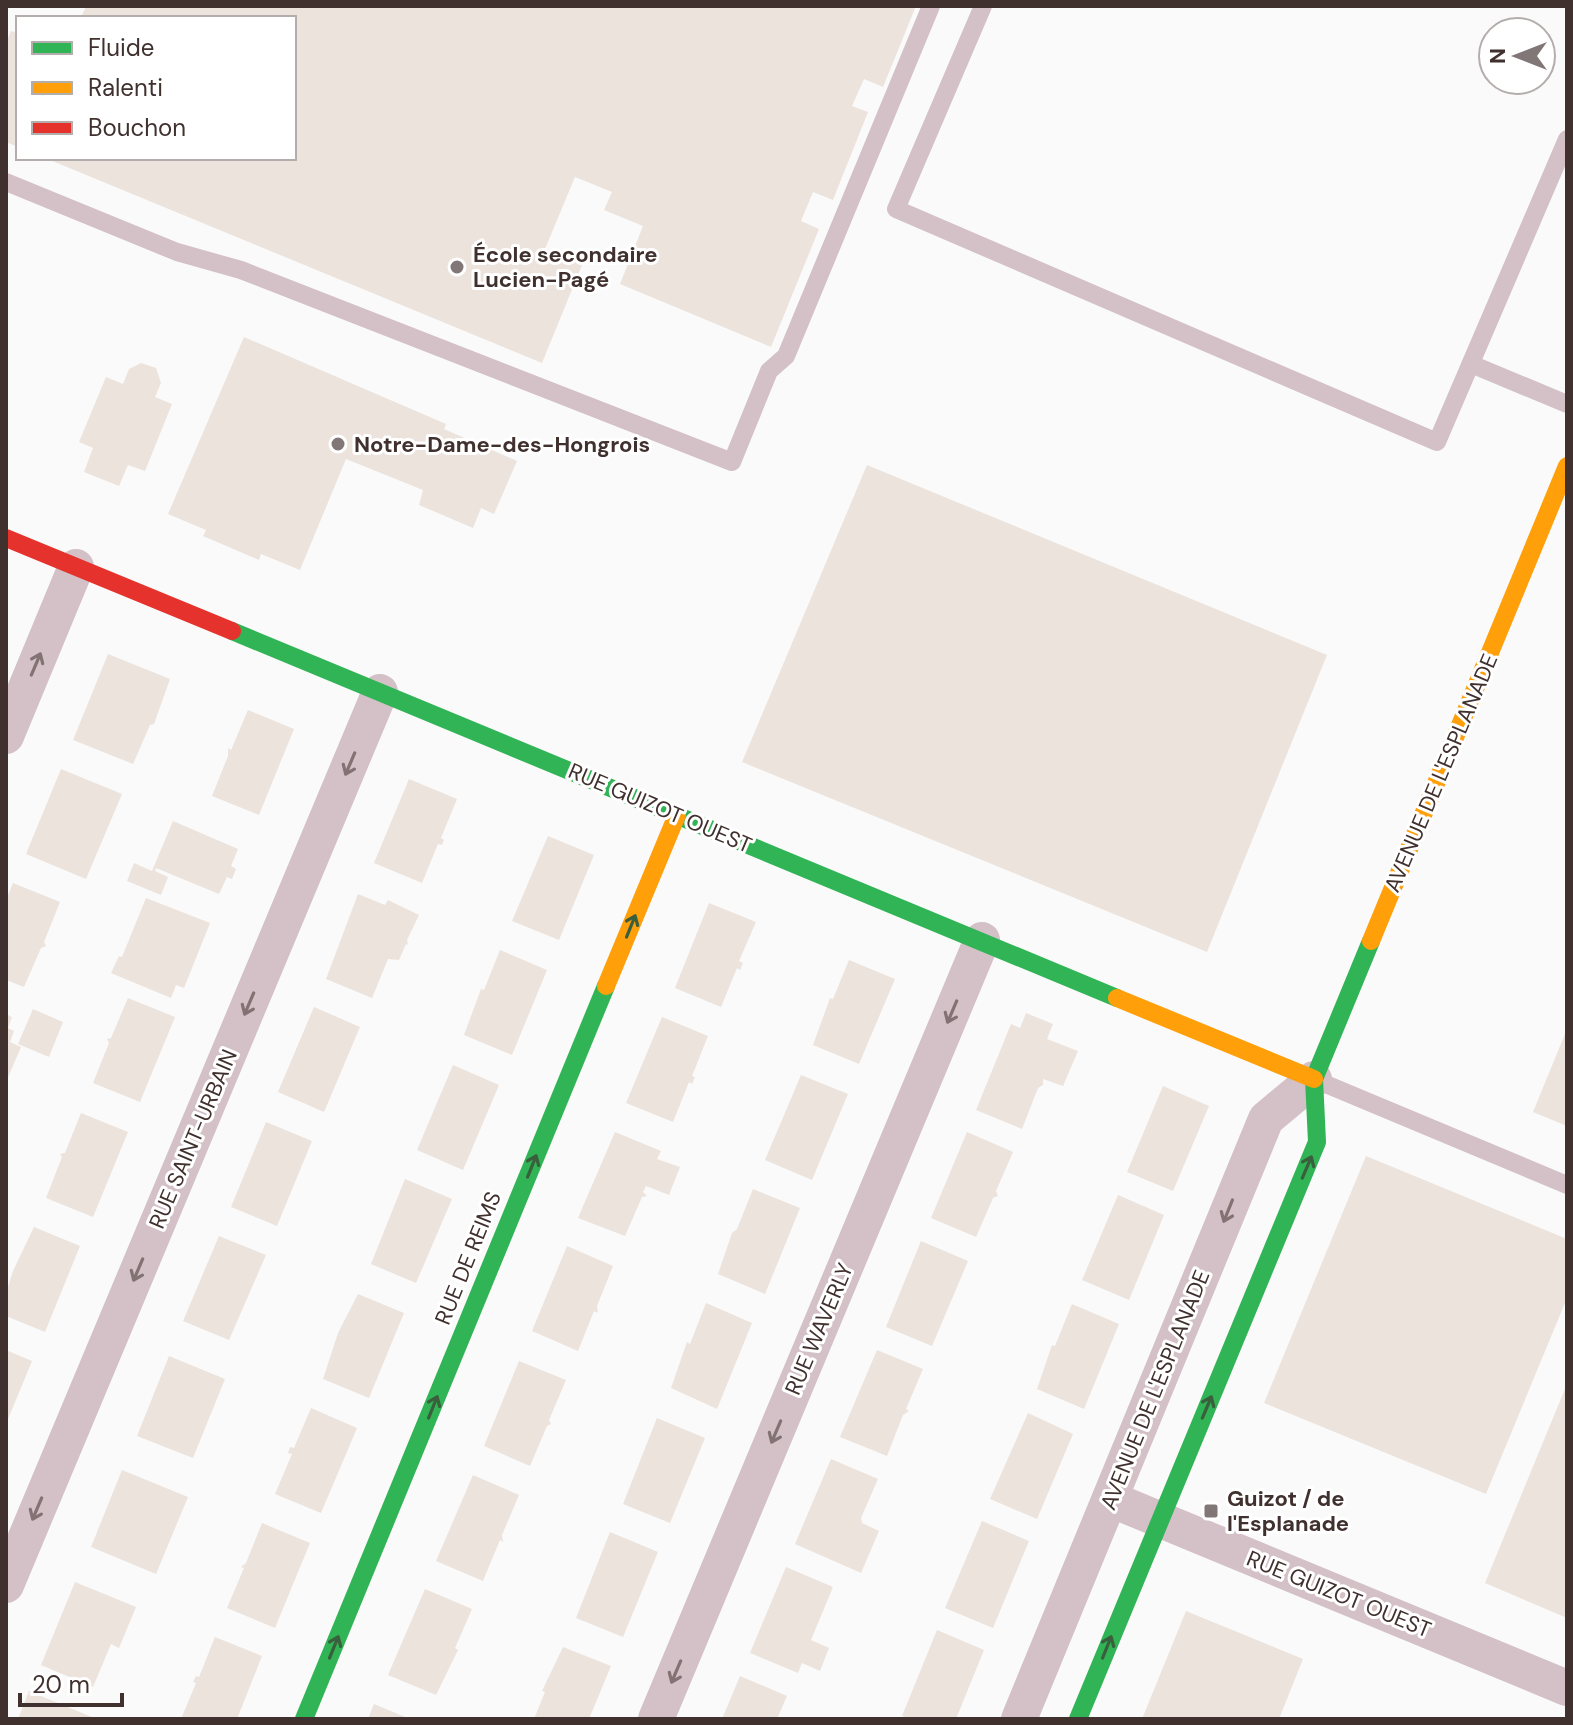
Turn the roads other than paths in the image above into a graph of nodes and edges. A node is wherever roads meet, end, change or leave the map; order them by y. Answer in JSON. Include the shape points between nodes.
{"nodes":[{"id":1,"x":931,"y":6,"type":"edge"},
{"id":2,"x":983,"y":6,"type":"edge"},
{"id":3,"x":1567,"y":139,"type":"edge"},
{"id":4,"x":6,"y":182,"type":"edge"},
{"id":5,"x":1471,"y":364,"type":"junction"},
{"id":6,"x":1567,"y":404,"type":"edge"},
{"id":7,"x":1567,"y":466,"type":"edge"},
{"id":8,"x":6,"y":538,"type":"edge"},
{"id":9,"x":76,"y":567,"type":"junction"},
{"id":10,"x":380,"y":692,"type":"junction"},
{"id":11,"x":6,"y":736,"type":"edge"},
{"id":12,"x":677,"y":815,"type":"junction"},
{"id":13,"x":982,"y":940,"type":"junction"},
{"id":14,"x":1314,"y":1079,"type":"junction"},
{"id":15,"x":1567,"y":1185,"type":"edge"},
{"id":16,"x":1110,"y":1499,"type":"junction"},
{"id":17,"x":1160,"y":1520,"type":"junction"},
{"id":18,"x":6,"y":1585,"type":"edge"},
{"id":19,"x":1567,"y":1688,"type":"edge"},
{"id":20,"x":304,"y":1719,"type":"edge"},
{"id":21,"x":656,"y":1719,"type":"edge"},
{"id":22,"x":1019,"y":1719,"type":"edge"},
{"id":23,"x":1078,"y":1719,"type":"edge"}],
"edges":[{"from":1,"to":4,"type":"lane","via":[[786,356],[769,371],[732,462]]},
{"from":2,"to":5,"type":"lane","via":[[896,209],[1437,442]]},
{"from":3,"to":5,"type":"lane"},
{"from":5,"to":6,"type":"lane"},
{"from":7,"to":14,"type":"street","name":"AVENUE DE L'ESPLANADE"},
{"from":8,"to":9,"type":"street","name":"RUE GUIZOT OUEST"},
{"from":9,"to":10,"type":"street","name":"RUE GUIZOT OUEST"},
{"from":11,"to":9,"type":"street","one_way":true},
{"from":10,"to":12,"type":"street","name":"RUE GUIZOT OUEST"},
{"from":10,"to":18,"type":"street","name":"RUE SAINT-URBAIN","one_way":true},
{"from":12,"to":13,"type":"street","name":"RUE GUIZOT OUEST"},
{"from":20,"to":12,"type":"street","name":"RUE DE REIMS","one_way":true},
{"from":13,"to":14,"type":"street","name":"RUE GUIZOT OUEST"},
{"from":13,"to":21,"type":"street","name":"RUE WAVERLY","one_way":true},
{"from":14,"to":15,"type":"lane"},
{"from":14,"to":16,"type":"street","name":"AVENUE DE L'ESPLANADE","one_way":true,"via":[[1266,1119]]},
{"from":17,"to":14,"type":"street","name":"AVENUE DE L'ESPLANADE","one_way":true,"via":[[1317,1142]]},
{"from":16,"to":17,"type":"street","name":"RUE GUIZOT OUEST"},
{"from":16,"to":22,"type":"street","name":"AVENUE DE L'ESPLANADE"},
{"from":17,"to":19,"type":"street","name":"RUE GUIZOT OUEST"},
{"from":23,"to":17,"type":"street","name":"AVENUE DE L'ESPLANADE","one_way":true}]}
